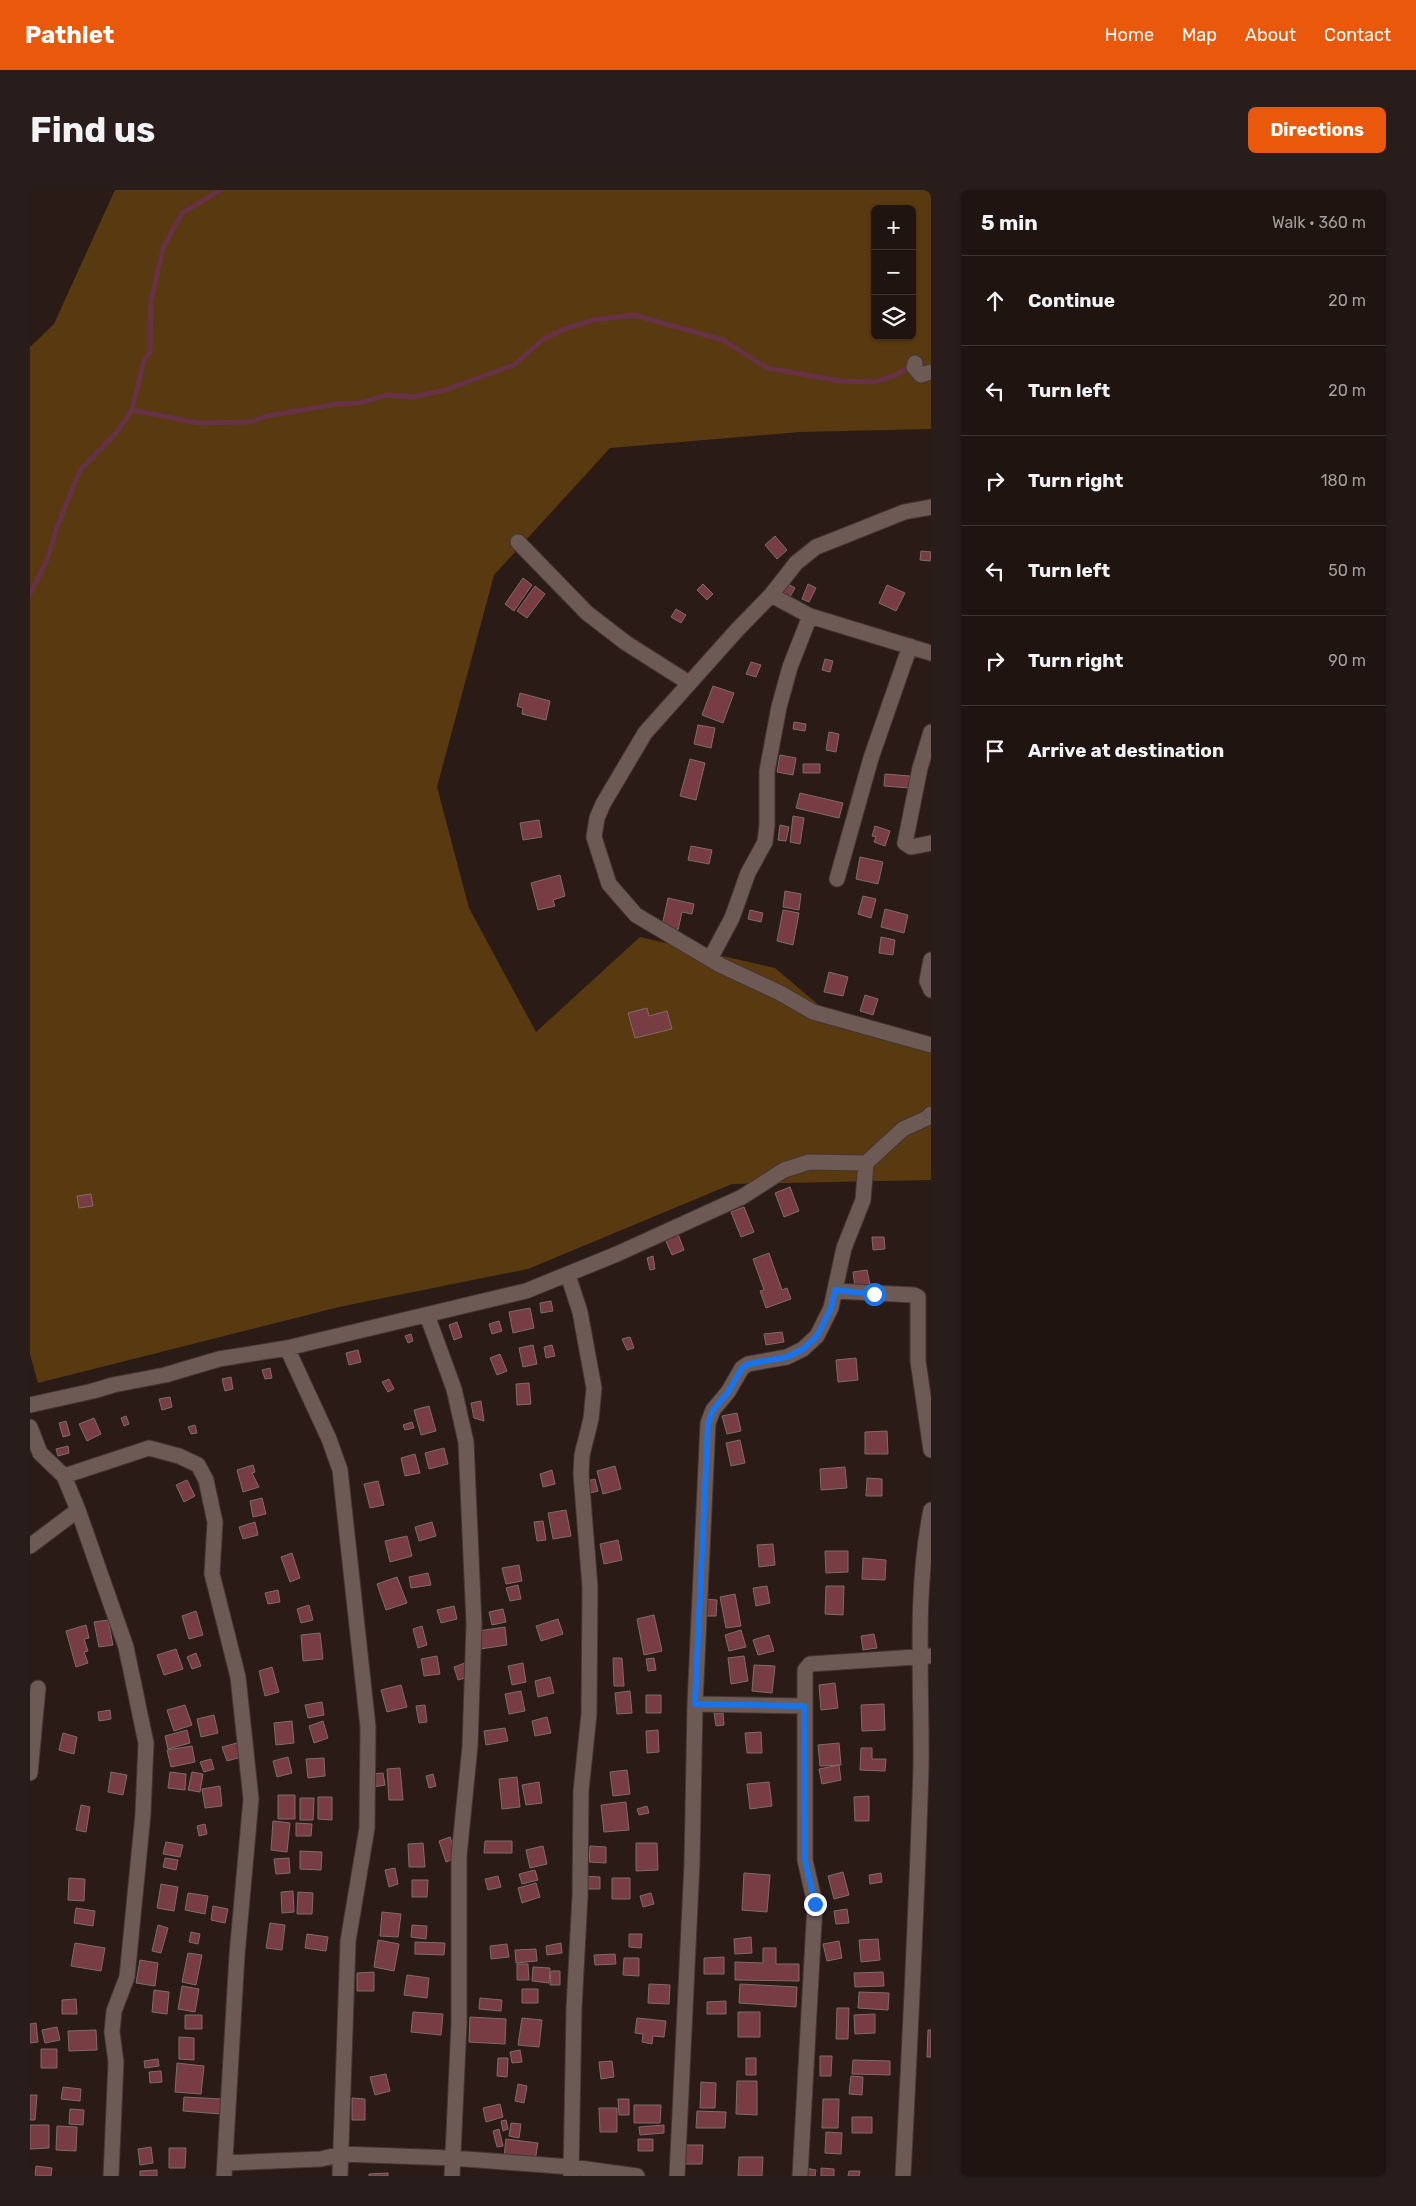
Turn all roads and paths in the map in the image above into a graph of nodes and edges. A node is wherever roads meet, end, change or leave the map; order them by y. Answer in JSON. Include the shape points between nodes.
{"nodes":[{"id":1,"x":915,"y":363,"type":"dead end"},
{"id":2,"x":931,"y":372,"type":"edge"},
{"id":3,"x":931,"y":507,"type":"edge"},
{"id":4,"x":518,"y":542,"type":"dead end"},
{"id":5,"x":771,"y":595,"type":"junction"},
{"id":6,"x":810,"y":616,"type":"junction"},
{"id":7,"x":910,"y":646,"type":"junction"},
{"id":8,"x":931,"y":653,"type":"edge"},
{"id":9,"x":689,"y":683,"type":"junction"},
{"id":10,"x":931,"y":732,"type":"edge"},
{"id":11,"x":931,"y":844,"type":"edge"},
{"id":12,"x":837,"y":879,"type":"dead end"},
{"id":13,"x":710,"y":959,"type":"junction"},
{"id":14,"x":931,"y":960,"type":"edge"},
{"id":15,"x":931,"y":990,"type":"edge"},
{"id":16,"x":931,"y":1045,"type":"edge"},
{"id":17,"x":931,"y":1114,"type":"edge"},
{"id":18,"x":866,"y":1163,"type":"junction"},
{"id":19,"x":568,"y":1275,"type":"junction"},
{"id":20,"x":835,"y":1290,"type":"junction"},
{"id":21,"x":427,"y":1315,"type":"junction"},
{"id":22,"x":287,"y":1348,"type":"junction"},
{"id":23,"x":30,"y":1406,"type":"edge"},
{"id":24,"x":30,"y":1427,"type":"edge"},
{"id":25,"x":931,"y":1450,"type":"edge"},
{"id":26,"x":64,"y":1476,"type":"junction"},
{"id":27,"x":78,"y":1510,"type":"junction"},
{"id":28,"x":931,"y":1510,"type":"edge"},
{"id":29,"x":30,"y":1546,"type":"edge"},
{"id":30,"x":925,"y":1657,"type":"edge"},
{"id":31,"x":38,"y":1688,"type":"dead end"},
{"id":32,"x":695,"y":1704,"type":"junction"},
{"id":33,"x":804,"y":1706,"type":"junction"},
{"id":34,"x":30,"y":1773,"type":"edge"},
{"id":35,"x":341,"y":2154,"type":"junction"},
{"id":36,"x":452,"y":2158,"type":"junction"},
{"id":37,"x":225,"y":2170,"type":"edge"},
{"id":38,"x":571,"y":2171,"type":"edge"},
{"id":39,"x":111,"y":2176,"type":"edge"},
{"id":40,"x":340,"y":2176,"type":"edge"},
{"id":41,"x":452,"y":2176,"type":"edge"},
{"id":42,"x":637,"y":2176,"type":"edge"},
{"id":43,"x":678,"y":2176,"type":"edge"},
{"id":44,"x":800,"y":2176,"type":"edge"},
{"id":45,"x":903,"y":2176,"type":"edge"}],
"edges":[{"from":1,"to":2,"type":"street","via":[[914,367],[921,375]]},
{"from":3,"to":5,"type":"street","via":[[904,512],[816,547],[796,563]]},
{"from":4,"to":9,"type":"street","via":[[587,613],[626,643]]},
{"from":5,"to":6,"type":"street"},
{"from":5,"to":9,"type":"street"},
{"from":6,"to":7,"type":"street"},
{"from":6,"to":13,"type":"street","via":[[779,707],[767,771],[768,825],[764,842],[748,873],[732,918]]},
{"from":7,"to":8,"type":"street"},
{"from":7,"to":12,"type":"street","via":[[871,758]]},
{"from":9,"to":13,"type":"street","via":[[645,733],[628,758],[597,818],[594,837],[607,878],[636,915]]},
{"from":10,"to":11,"type":"street","via":[[920,768],[906,843],[911,847]]},
{"from":13,"to":16,"type":"street","via":[[813,1012]]},
{"from":14,"to":15,"type":"street","via":[[927,981]]},
{"from":17,"to":18,"type":"street","via":[[903,1129]]},
{"from":18,"to":19,"type":"street","via":[[809,1162],[784,1170],[742,1197]]},
{"from":18,"to":20,"type":"street","via":[[863,1200],[844,1248]]},
{"from":19,"to":21,"type":"street","via":[[526,1290]]},
{"from":19,"to":38,"type":"street","via":[[580,1312],[594,1388],[581,1474],[590,1587],[589,1714],[581,1791]]},
{"from":20,"to":25,"type":"street","via":[[918,1297],[918,1361]]},
{"from":20,"to":32,"type":"street","via":[[831,1308],[817,1336],[803,1349],[787,1357],[742,1368],[713,1410],[708,1423]]},
{"from":21,"to":22,"type":"street"},
{"from":21,"to":36,"type":"street","via":[[454,1389],[466,1442],[474,1624],[470,1746],[459,1856],[459,2023]]},
{"from":22,"to":23,"type":"street","via":[[219,1358],[165,1375]]},
{"from":22,"to":35,"type":"street","via":[[340,1470],[368,1727],[367,1828],[348,1941]]},
{"from":24,"to":26,"type":"street","via":[[40,1453]]},
{"from":26,"to":27,"type":"street"},
{"from":26,"to":37,"type":"street","via":[[149,1448],[180,1456],[198,1465],[206,1480],[215,1522],[212,1574],[238,1677],[251,1799],[237,1955]]},
{"from":27,"to":29,"type":"street"},
{"from":27,"to":39,"type":"street","via":[[126,1647],[146,1744],[143,1814],[127,1977],[114,2011],[112,2032],[116,2062]]},
{"from":28,"to":30,"type":"street","via":[[924,1553]]},
{"from":30,"to":33,"type":"street","via":[[810,1664],[804,1676]]},
{"from":30,"to":45,"type":"street","via":[[917,1912]]},
{"from":31,"to":34,"type":"street"},
{"from":32,"to":33,"type":"street"},
{"from":32,"to":43,"type":"street","via":[[692,1863]]},
{"from":33,"to":44,"type":"street","via":[[805,1860],[815,1904]]},
{"from":35,"to":36,"type":"street"},
{"from":35,"to":37,"type":"street"},
{"from":35,"to":40,"type":"street"},
{"from":36,"to":38,"type":"street"},
{"from":36,"to":41,"type":"street"},
{"from":38,"to":42,"type":"street"}]}
